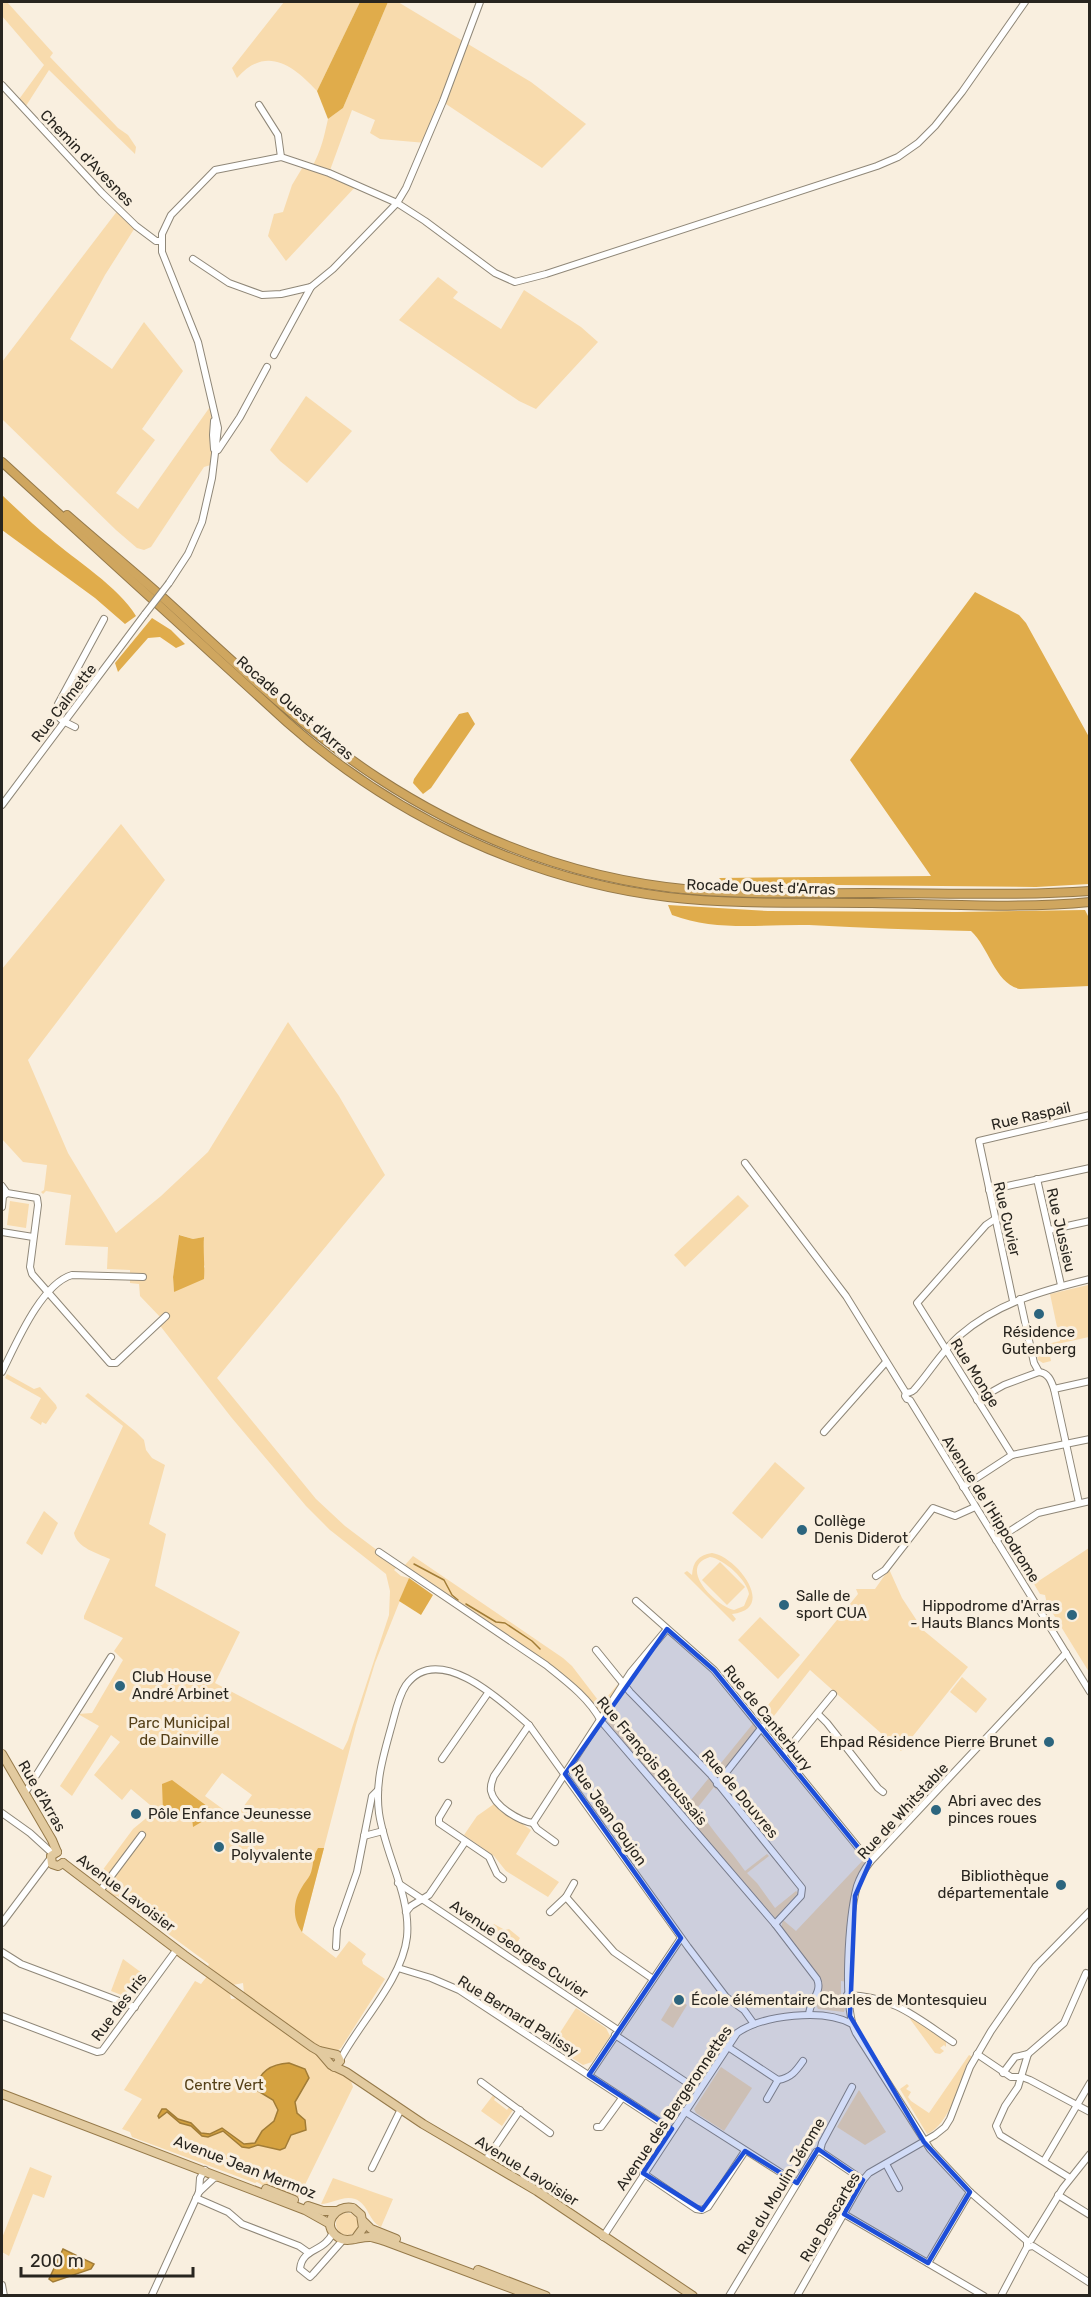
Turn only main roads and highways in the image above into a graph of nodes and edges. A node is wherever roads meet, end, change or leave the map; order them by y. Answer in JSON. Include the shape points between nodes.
{"nodes":[{"id":1,"x":2,"y":462,"type":"edge"},
{"id":2,"x":1089,"y":891,"type":"edge"},
{"id":3,"x":1089,"y":902,"type":"edge"},
{"id":4,"x":2,"y":1754,"type":"edge"},
{"id":5,"x":63,"y":1863,"type":"joint"},
{"id":6,"x":2,"y":2094,"type":"edge"},
{"id":7,"x":145,"y":2147,"type":"junction"},
{"id":8,"x":222,"y":2176,"type":"junction"},
{"id":9,"x":336,"y":2211,"type":"junction"},
{"id":10,"x":364,"y":2222,"type":"junction"},
{"id":11,"x":331,"y":2228,"type":"junction"},
{"id":12,"x":355,"y":2239,"type":"junction"},
{"id":13,"x":531,"y":2295,"type":"edge"},
{"id":14,"x":546,"y":2295,"type":"edge"},
{"id":15,"x":693,"y":2295,"type":"edge"}],
"edges":[{"from":1,"to":2,"type":"highway","name":"Rocade Ouest d'Arras","via":[[340,751],[418,803],[503,845],[591,873],[694,890],[1024,894]]},
{"from":1,"to":3,"type":"highway","name":"Rocade Ouest d'Arras","via":[[328,756],[406,809],[485,848],[595,884],[691,899],[964,905]]},
{"from":4,"to":5,"type":"main road","name":"Rue d'Arras","via":[[52,1840],[54,1858],[63,1856]]},
{"from":5,"to":15,"type":"main road","name":"Avenue Lavoisier","via":[[335,2060],[346,2072],[537,2191]]},
{"from":6,"to":7,"type":"main road","name":"Avenue Jean Mermoz"},
{"from":7,"to":8,"type":"main road","name":"Avenue Jean Mermoz"},
{"from":7,"to":8,"type":"main road","name":"Avenue Jean Mermoz","via":[[202,2172]]},
{"from":8,"to":9,"type":"main road","name":"Avenue Jean Mermoz","via":[[318,2209]]},
{"from":8,"to":11,"type":"main road","name":"Avenue Jean Mermoz","via":[[316,2214]]},
{"from":9,"to":10,"type":"main road","via":[[353,2208]]},
{"from":9,"to":11,"type":"main road"},
{"from":10,"to":12,"type":"main road"},
{"from":10,"to":14,"type":"main road","via":[[387,2236]]},
{"from":11,"to":12,"type":"main road","via":[[343,2240]]},
{"from":12,"to":13,"type":"main road","via":[[385,2241]]}]}
